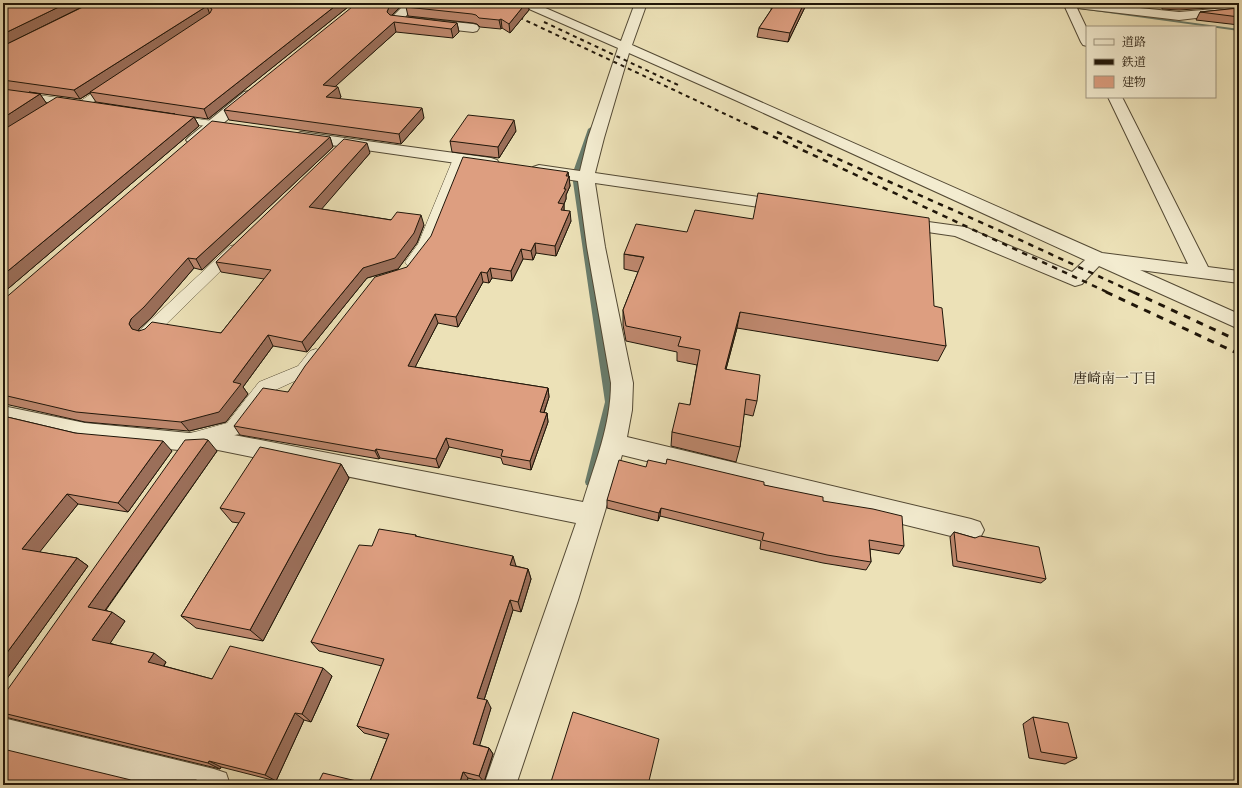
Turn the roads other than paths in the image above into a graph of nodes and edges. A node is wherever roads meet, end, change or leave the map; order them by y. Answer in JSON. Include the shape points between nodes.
{"nodes":[{"id":1,"x":412,"y":3,"type":"edge"},
{"id":2,"x":524,"y":3,"type":"edge"},
{"id":3,"x":641,"y":3,"type":"edge"},
{"id":4,"x":1067,"y":4,"type":"edge"},
{"id":5,"x":1239,"y":10,"type":"edge"},
{"id":6,"x":473,"y":28,"type":"edge"},
{"id":7,"x":1086,"y":40,"type":"edge"},
{"id":8,"x":625,"y":46,"type":"junction"},
{"id":9,"x":120,"y":79,"type":"edge"},
{"id":10,"x":260,"y":86,"type":"edge"},
{"id":11,"x":3,"y":92,"type":"edge"},
{"id":12,"x":1114,"y":98,"type":"edge"},
{"id":13,"x":62,"y":101,"type":"junction"},
{"id":14,"x":82,"y":105,"type":"junction"},
{"id":15,"x":97,"y":107,"type":"edge"},
{"id":16,"x":49,"y":110,"type":"edge"},
{"id":17,"x":167,"y":117,"type":"edge"},
{"id":18,"x":213,"y":124,"type":"junction"},
{"id":19,"x":236,"y":128,"type":"edge"},
{"id":20,"x":284,"y":134,"type":"edge"},
{"id":21,"x":346,"y":143,"type":"junction"},
{"id":22,"x":184,"y":150,"type":"edge"},
{"id":23,"x":335,"y":154,"type":"edge"},
{"id":24,"x":460,"y":159,"type":"junction"},
{"id":25,"x":506,"y":165,"type":"edge"},
{"id":26,"x":521,"y":168,"type":"edge"},
{"id":27,"x":586,"y":176,"type":"junction"},
{"id":28,"x":804,"y":208,"type":"edge"},
{"id":29,"x":882,"y":220,"type":"edge"},
{"id":30,"x":243,"y":241,"type":"edge"},
{"id":31,"x":1097,"y":258,"type":"junction"},
{"id":32,"x":1201,"y":271,"type":"junction"},
{"id":33,"x":404,"y":273,"type":"edge"},
{"id":34,"x":1239,"y":276,"type":"edge"},
{"id":35,"x":1239,"y":322,"type":"edge"},
{"id":36,"x":146,"y":334,"type":"edge"},
{"id":37,"x":324,"y":345,"type":"edge"},
{"id":38,"x":5,"y":414,"type":"dead end"},
{"id":39,"x":613,"y":443,"type":"junction"},
{"id":40,"x":185,"y":449,"type":"junction"},
{"id":41,"x":591,"y":515,"type":"junction"},
{"id":42,"x":971,"y":530,"type":"dead end"},
{"id":43,"x":3,"y":734,"type":"edge"},
{"id":44,"x":214,"y":785,"type":"edge"},
{"id":45,"x":500,"y":785,"type":"edge"}],
"edges":[{"from":1,"to":6,"type":"street","via":[[396,20]]},
{"from":2,"to":8,"type":"street"},
{"from":3,"to":8,"type":"street"},
{"from":4,"to":5,"type":"street","via":[[1179,16]]},
{"from":4,"to":7,"type":"street"},
{"from":8,"to":27,"type":"street"},
{"from":8,"to":31,"type":"street"},
{"from":9,"to":14,"type":"lane"},
{"from":10,"to":18,"type":"street"},
{"from":11,"to":13,"type":"lane"},
{"from":12,"to":32,"type":"street"},
{"from":13,"to":14,"type":"lane"},
{"from":13,"to":16,"type":"lane"},
{"from":14,"to":15,"type":"lane"},
{"from":17,"to":18,"type":"lane"},
{"from":18,"to":19,"type":"street"},
{"from":18,"to":22,"type":"street"},
{"from":20,"to":21,"type":"street"},
{"from":21,"to":23,"type":"lane"},
{"from":21,"to":24,"type":"street"},
{"from":24,"to":25,"type":"street"},
{"from":24,"to":33,"type":"lane","via":[[425,245]]},
{"from":26,"to":27,"type":"street"},
{"from":27,"to":28,"type":"street"},
{"from":27,"to":39,"type":"street","via":[[596,247],[624,398]]},
{"from":29,"to":31,"type":"street","via":[[959,231],[1075,280]]},
{"from":30,"to":36,"type":"lane"},
{"from":31,"to":32,"type":"street"},
{"from":31,"to":35,"type":"street"},
{"from":32,"to":34,"type":"street"},
{"from":37,"to":40,"type":"lane","via":[[304,370],[265,387],[233,429],[191,440]]},
{"from":38,"to":40,"type":"street","via":[[85,432]]},
{"from":39,"to":41,"type":"street"},
{"from":39,"to":42,"type":"street"},
{"from":40,"to":41,"type":"street","via":[[213,440]]},
{"from":41,"to":45,"type":"street"},
{"from":43,"to":44,"type":"street"}]}
